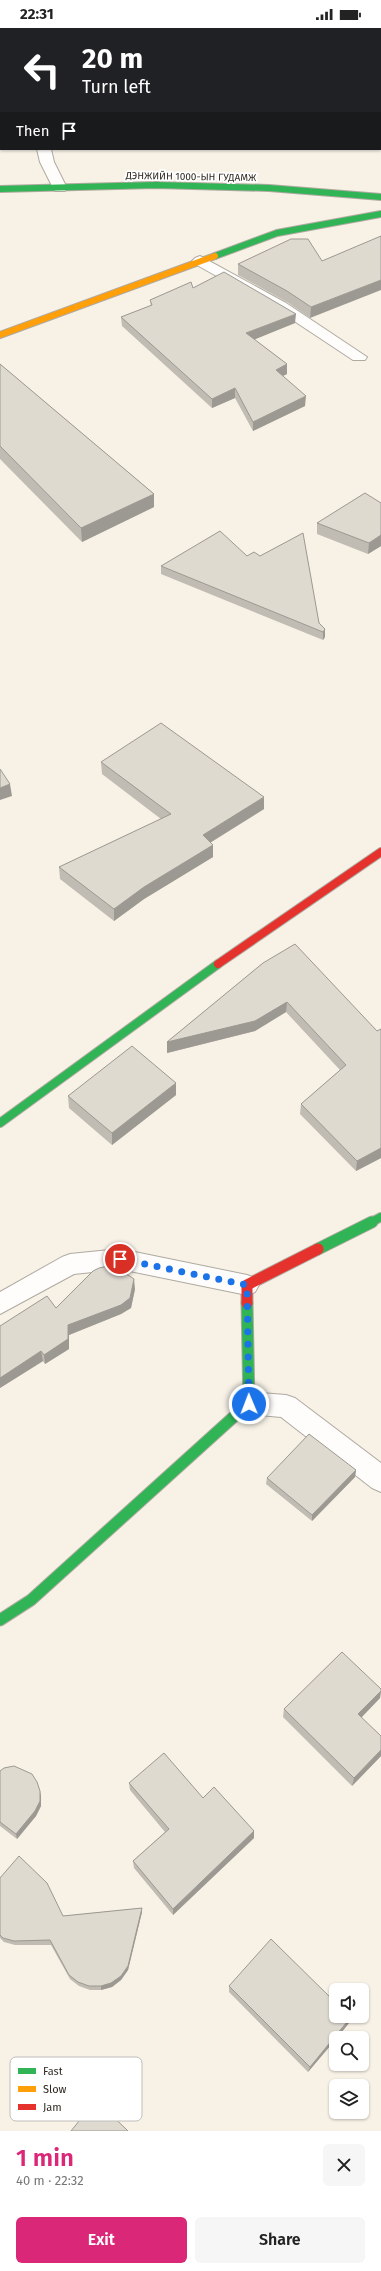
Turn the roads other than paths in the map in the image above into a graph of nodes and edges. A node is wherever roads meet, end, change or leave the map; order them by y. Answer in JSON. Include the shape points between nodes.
{"nodes":[{"id":1,"x":44,"y":150,"type":"edge"},
{"id":2,"x":60,"y":188,"type":"junction"},
{"id":3,"x":0,"y":189,"type":"edge"},
{"id":4,"x":381,"y":197,"type":"edge"},
{"id":5,"x":381,"y":214,"type":"edge"},
{"id":6,"x":200,"y":262,"type":"junction"},
{"id":7,"x":0,"y":335,"type":"edge"},
{"id":8,"x":359,"y":357,"type":"dead end"},
{"id":9,"x":381,"y":852,"type":"edge"},
{"id":10,"x":0,"y":1123,"type":"edge"},
{"id":11,"x":381,"y":1217,"type":"edge"},
{"id":12,"x":247,"y":1285,"type":"junction"},
{"id":13,"x":0,"y":1304,"type":"edge"},
{"id":14,"x":249,"y":1404,"type":"junction"},
{"id":15,"x":381,"y":1480,"type":"edge"},
{"id":16,"x":0,"y":1620,"type":"edge"}],
"edges":[{"from":1,"to":2,"type":"street","via":[[47,162]]},
{"from":2,"to":3,"type":"street","name":"ДЭНЖИЙН 1000-ЫН ГУДАМЖ"},
{"from":2,"to":4,"type":"street","name":"ДЭНЖИЙН 1000-ЫН ГУДАМЖ","via":[[269,188]]},
{"from":5,"to":6,"type":"street","via":[[277,233]]},
{"from":6,"to":7,"type":"street"},
{"from":6,"to":8,"type":"street","via":[[281,306]]},
{"from":9,"to":10,"type":"street","via":[[177,993]]},
{"from":11,"to":12,"type":"street"},
{"from":12,"to":13,"type":"street","via":[[120,1259],[70,1264]]},
{"from":12,"to":14,"type":"street"},
{"from":14,"to":15,"type":"street","via":[[286,1406]]},
{"from":14,"to":16,"type":"street","via":[[31,1600]]}]}
